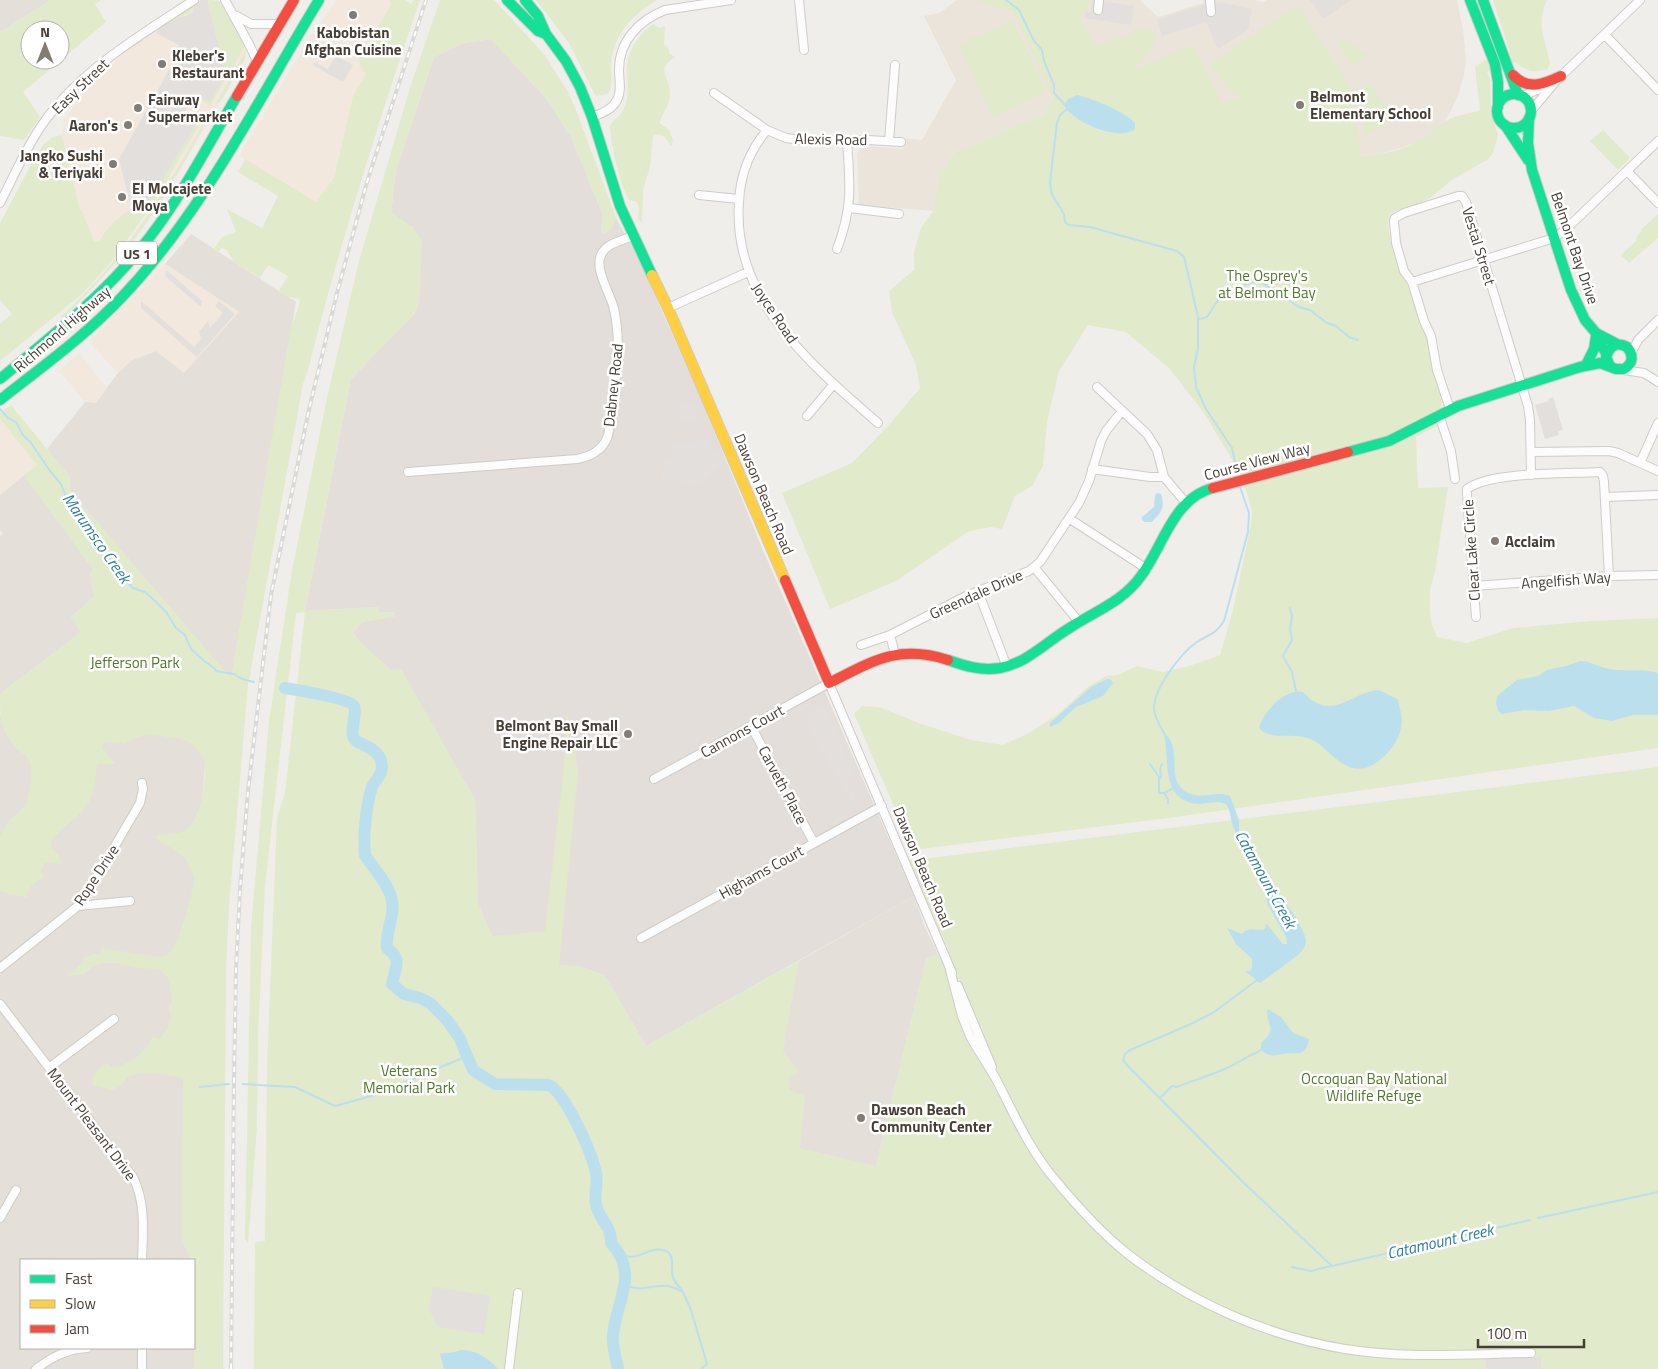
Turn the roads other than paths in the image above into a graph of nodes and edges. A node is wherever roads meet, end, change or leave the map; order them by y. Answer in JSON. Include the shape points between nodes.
{"nodes":[{"id":1,"x":194,"y":0,"type":"edge"},
{"id":2,"x":225,"y":0,"type":"edge"},
{"id":3,"x":294,"y":0,"type":"edge"},
{"id":4,"x":319,"y":0,"type":"edge"},
{"id":5,"x":507,"y":0,"type":"edge"},
{"id":6,"x":525,"y":0,"type":"edge"},
{"id":7,"x":731,"y":0,"type":"edge"},
{"id":8,"x":799,"y":0,"type":"edge"},
{"id":9,"x":1099,"y":0,"type":"edge"},
{"id":10,"x":1210,"y":0,"type":"edge"},
{"id":11,"x":1470,"y":0,"type":"edge"},
{"id":12,"x":1483,"y":0,"type":"edge"},
{"id":13,"x":1640,"y":0,"type":"edge"},
{"id":14,"x":1098,"y":10,"type":"dead end"},
{"id":15,"x":1211,"y":12,"type":"dead end"},
{"id":16,"x":233,"y":13,"type":"junction"},
{"id":17,"x":280,"y":24,"type":"junction"},
{"id":18,"x":546,"y":34,"type":"junction"},
{"id":19,"x":1605,"y":35,"type":"junction"},
{"id":20,"x":804,"y":50,"type":"dead end"},
{"id":21,"x":257,"y":62,"type":"junction"},
{"id":22,"x":895,"y":65,"type":"dead end"},
{"id":23,"x":1509,"y":68,"type":"junction"},
{"id":24,"x":1559,"y":78,"type":"junction"},
{"id":25,"x":1658,"y":90,"type":"edge"},
{"id":26,"x":714,"y":93,"type":"dead end"},
{"id":27,"x":1520,"y":95,"type":"junction"},
{"id":28,"x":1498,"y":107,"type":"junction"},
{"id":29,"x":1530,"y":115,"type":"junction"},
{"id":30,"x":592,"y":117,"type":"junction"},
{"id":31,"x":1505,"y":125,"type":"junction"},
{"id":32,"x":767,"y":130,"type":"junction"},
{"id":33,"x":847,"y":140,"type":"junction"},
{"id":34,"x":1658,"y":140,"type":"edge"},
{"id":35,"x":889,"y":141,"type":"junction"},
{"id":36,"x":900,"y":142,"type":"dead end"},
{"id":37,"x":1532,"y":170,"type":"junction"},
{"id":38,"x":1627,"y":171,"type":"junction"},
{"id":39,"x":699,"y":195,"type":"dead end"},
{"id":40,"x":739,"y":199,"type":"junction"},
{"id":41,"x":0,"y":203,"type":"edge"},
{"id":42,"x":1658,"y":203,"type":"edge"},
{"id":43,"x":849,"y":208,"type":"junction"},
{"id":44,"x":899,"y":214,"type":"dead end"},
{"id":45,"x":633,"y":236,"type":"junction"},
{"id":46,"x":1554,"y":238,"type":"junction"},
{"id":47,"x":837,"y":248,"type":"dead end"},
{"id":48,"x":1484,"y":260,"type":"junction"},
{"id":49,"x":748,"y":272,"type":"junction"},
{"id":50,"x":1412,"y":282,"type":"junction"},
{"id":51,"x":668,"y":308,"type":"junction"},
{"id":52,"x":1658,"y":320,"type":"edge"},
{"id":53,"x":1596,"y":333,"type":"junction"},
{"id":54,"x":1638,"y":340,"type":"junction"},
{"id":55,"x":1620,"y":344,"type":"junction"},
{"id":56,"x":1606,"y":354,"type":"junction"},
{"id":57,"x":1632,"y":356,"type":"junction"},
{"id":58,"x":1584,"y":365,"type":"junction"},
{"id":59,"x":1610,"y":366,"type":"junction"},
{"id":60,"x":1622,"y":370,"type":"junction"},
{"id":61,"x":1644,"y":373,"type":"junction"},
{"id":62,"x":0,"y":379,"type":"edge"},
{"id":63,"x":1658,"y":382,"type":"edge"},
{"id":64,"x":833,"y":385,"type":"junction"},
{"id":65,"x":1521,"y":385,"type":"junction"},
{"id":66,"x":1097,"y":387,"type":"dead end"},
{"id":67,"x":0,"y":400,"type":"edge"},
{"id":68,"x":1450,"y":409,"type":"junction"},
{"id":69,"x":1122,"y":411,"type":"junction"},
{"id":70,"x":1439,"y":415,"type":"junction"},
{"id":71,"x":807,"y":416,"type":"dead end"},
{"id":72,"x":878,"y":423,"type":"dead end"},
{"id":73,"x":1658,"y":423,"type":"edge"},
{"id":74,"x":1531,"y":452,"type":"junction"},
{"id":75,"x":1640,"y":463,"type":"junction"},
{"id":76,"x":1092,"y":469,"type":"junction"},
{"id":77,"x":1658,"y":471,"type":"edge"},
{"id":78,"x":408,"y":472,"type":"dead end"},
{"id":79,"x":1531,"y":475,"type":"junction"},
{"id":80,"x":1164,"y":477,"type":"junction"},
{"id":81,"x":1455,"y":479,"type":"dead end"},
{"id":82,"x":1658,"y":495,"type":"edge"},
{"id":83,"x":1605,"y":497,"type":"junction"},
{"id":84,"x":1186,"y":504,"type":"junction"},
{"id":85,"x":1070,"y":519,"type":"junction"},
{"id":86,"x":1034,"y":567,"type":"junction"},
{"id":87,"x":1147,"y":569,"type":"junction"},
{"id":88,"x":1658,"y":575,"type":"edge"},
{"id":89,"x":1609,"y":576,"type":"junction"},
{"id":90,"x":1474,"y":586,"type":"junction"},
{"id":91,"x":978,"y":591,"type":"junction"},
{"id":92,"x":1476,"y":617,"type":"dead end"},
{"id":93,"x":1079,"y":622,"type":"junction"},
{"id":94,"x":890,"y":634,"type":"junction"},
{"id":95,"x":861,"y":645,"type":"dead end"},
{"id":96,"x":895,"y":654,"type":"junction"},
{"id":97,"x":1007,"y":667,"type":"junction"},
{"id":98,"x":829,"y":682,"type":"junction"},
{"id":99,"x":751,"y":726,"type":"junction"},
{"id":100,"x":654,"y":778,"type":"dead end"},
{"id":101,"x":142,"y":783,"type":"dead end"},
{"id":102,"x":882,"y":806,"type":"junction"},
{"id":103,"x":814,"y":843,"type":"junction"},
{"id":104,"x":130,"y":901,"type":"dead end"},
{"id":105,"x":78,"y":906,"type":"junction"},
{"id":106,"x":640,"y":938,"type":"dead end"},
{"id":107,"x":0,"y":968,"type":"edge"},
{"id":108,"x":0,"y":1004,"type":"edge"},
{"id":109,"x":114,"y":1019,"type":"dead end"},
{"id":110,"x":50,"y":1068,"type":"junction"},
{"id":111,"x":16,"y":1190,"type":"dead end"},
{"id":112,"x":0,"y":1218,"type":"edge"},
{"id":113,"x":142,"y":1259,"type":"edge"},
{"id":114,"x":518,"y":1293,"type":"dead end"},
{"id":115,"x":82,"y":1349,"type":"edge"},
{"id":116,"x":142,"y":1349,"type":"edge"},
{"id":117,"x":1531,"y":1353,"type":"dead end"},
{"id":118,"x":36,"y":1369,"type":"edge"},
{"id":119,"x":142,"y":1369,"type":"edge"},
{"id":120,"x":508,"y":1369,"type":"edge"}],
"edges":[{"from":1,"to":41,"type":"street","name":"Easy Street","via":[[127,44],[63,100],[33,139]]},
{"from":2,"to":16,"type":"street"},
{"from":3,"to":17,"type":"street","name":"Richmond Highway","number":"US 1"},
{"from":4,"to":67,"type":"street","name":"Richmond Highway","number":"US 1","via":[[211,181],[162,251],[88,330]]},
{"from":5,"to":18,"type":"street","name":"Dawson Beach Road","via":[[538,31]]},
{"from":6,"to":18,"type":"street","name":"Dawson Beach Road","via":[[538,16]]},
{"from":7,"to":30,"type":"street","via":[[665,10],[640,24],[621,53],[620,94],[616,102],[607,111]]},
{"from":8,"to":20,"type":"street"},
{"from":9,"to":14,"type":"street"},
{"from":10,"to":15,"type":"street"},
{"from":11,"to":28,"type":"street","name":"Belmont Bay Drive","via":[[1495,64]]},
{"from":12,"to":23,"type":"street"},
{"from":13,"to":19,"type":"street"},
{"from":16,"to":17,"type":"street","via":[[249,23]]},
{"from":16,"to":21,"type":"street"},
{"from":17,"to":21,"type":"street","name":"Richmond Highway","number":"US 1"},
{"from":18,"to":30,"type":"street","name":"Dawson Beach Road","via":[[574,75]]},
{"from":19,"to":24,"type":"street"},
{"from":19,"to":25,"type":"street"},
{"from":21,"to":62,"type":"street","name":"Richmond Highway","number":"US 1","via":[[150,237],[83,310]]},
{"from":22,"to":35,"type":"street"},
{"from":23,"to":24,"type":"street","via":[[1518,81],[1531,85],[1542,85]]},
{"from":23,"to":27,"type":"street"},
{"from":24,"to":27,"type":"street","via":[[1543,88]]},
{"from":24,"to":29,"type":"street"},
{"from":26,"to":32,"type":"street","name":"Alexis Road"},
{"from":27,"to":28,"type":"street","via":[[1505,96]]},
{"from":27,"to":29,"type":"street","via":[[1529,103]]},
{"from":28,"to":31,"type":"street","name":"Belmont Bay Drive","via":[[1498,115]]},
{"from":29,"to":31,"type":"street","via":[[1525,124],[1518,127]]},
{"from":29,"to":37,"type":"street","name":"Belmont Bay Drive","via":[[1528,143]]},
{"from":30,"to":45,"type":"street","name":"Dawson Beach Road","via":[[620,206]]},
{"from":31,"to":37,"type":"street","name":"Belmont Bay Drive"},
{"from":32,"to":33,"type":"street","name":"Alexis Road","via":[[797,140]]},
{"from":32,"to":40,"type":"street","name":"Joyce Road","via":[[750,156]]},
{"from":33,"to":35,"type":"street","name":"Alexis Road"},
{"from":33,"to":43,"type":"street"},
{"from":34,"to":38,"type":"street"},
{"from":35,"to":36,"type":"street","name":"Alexis Road"},
{"from":37,"to":46,"type":"street","name":"Belmont Bay Drive"},
{"from":38,"to":42,"type":"street"},
{"from":38,"to":46,"type":"street"},
{"from":39,"to":40,"type":"street"},
{"from":40,"to":49,"type":"street","name":"Joyce Road","via":[[740,245]]},
{"from":43,"to":44,"type":"street"},
{"from":43,"to":47,"type":"street"},
{"from":45,"to":51,"type":"street","name":"Dawson Beach Road"},
{"from":45,"to":78,"type":"street","name":"Dabney Road","via":[[608,246],[599,259],[614,307],[619,344],[609,430],[601,447],[592,455],[577,459]]},
{"from":46,"to":48,"type":"street"},
{"from":46,"to":53,"type":"street","name":"Belmont Bay Drive","via":[[1575,301]]},
{"from":48,"to":50,"type":"street"},
{"from":48,"to":50,"type":"street","name":"Vestal Street","via":[[1464,198],[1453,197],[1395,218],[1396,243],[1404,271]]},
{"from":48,"to":65,"type":"street","name":"Vestal Street"},
{"from":49,"to":51,"type":"street"},
{"from":49,"to":64,"type":"street","name":"Joyce Road","via":[[777,321]]},
{"from":50,"to":68,"type":"street","name":"Vestal Street","via":[[1431,336],[1437,370]]},
{"from":51,"to":98,"type":"street","name":"Dawson Beach Road"},
{"from":52,"to":54,"type":"street"},
{"from":53,"to":55,"type":"street","name":"Belmont Bay Drive"},
{"from":53,"to":56,"type":"street","name":"Belmont Bay Drive"},
{"from":53,"to":58,"type":"street","via":[[1594,350]]},
{"from":54,"to":55,"type":"street"},
{"from":54,"to":57,"type":"street"},
{"from":55,"to":56,"type":"street","via":[[1610,348]]},
{"from":55,"to":57,"type":"street","name":"Belmont Bay Drive","via":[[1629,349]]},
{"from":56,"to":58,"type":"street","name":"Course View Way"},
{"from":56,"to":59,"type":"street","name":"Belmont Bay Drive"},
{"from":57,"to":60,"type":"street","via":[[1629,365]]},
{"from":57,"to":61,"type":"street","name":"Belmont Bay Drive"},
{"from":58,"to":59,"type":"street","name":"Course View Way"},
{"from":58,"to":65,"type":"street","name":"Course View Way"},
{"from":59,"to":60,"type":"street","name":"Belmont Bay Drive"},
{"from":60,"to":61,"type":"street","name":"Belmont Bay Drive"},
{"from":61,"to":63,"type":"street","name":"Belmont Bay Drive"},
{"from":64,"to":71,"type":"street"},
{"from":64,"to":72,"type":"street","name":"Joyce Road"},
{"from":65,"to":68,"type":"street","name":"Course View Way"},
{"from":65,"to":74,"type":"street","via":[[1530,420]]},
{"from":66,"to":69,"type":"street"},
{"from":68,"to":70,"type":"street","name":"Course View Way"},
{"from":69,"to":76,"type":"street","name":"Greendale Drive","via":[[1106,432]]},
{"from":69,"to":80,"type":"street","via":[[1152,441]]},
{"from":70,"to":81,"type":"street","via":[[1451,451]]},
{"from":70,"to":84,"type":"street","name":"Course View Way","via":[[1389,441],[1217,485]]},
{"from":73,"to":75,"type":"street"},
{"from":74,"to":75,"type":"street","via":[[1609,451]]},
{"from":74,"to":79,"type":"street"},
{"from":75,"to":77,"type":"street"},
{"from":76,"to":80,"type":"street"},
{"from":76,"to":85,"type":"street","name":"Greendale Drive","via":[[1085,492]]},
{"from":79,"to":83,"type":"street","name":"Clear Lake Circle","via":[[1600,472]]},
{"from":79,"to":90,"type":"street","name":"Clear Lake Circle","via":[[1499,478],[1468,489]]},
{"from":80,"to":84,"type":"street"},
{"from":82,"to":83,"type":"street"},
{"from":83,"to":89,"type":"street","name":"Clear Lake Circle"},
{"from":84,"to":87,"type":"street","name":"Course View Way","via":[[1173,519]]},
{"from":85,"to":86,"type":"street","name":"Greendale Drive"},
{"from":85,"to":87,"type":"street"},
{"from":86,"to":91,"type":"street","name":"Greendale Drive"},
{"from":86,"to":93,"type":"street"},
{"from":87,"to":93,"type":"street","name":"Course View Way","via":[[1122,597]]},
{"from":88,"to":89,"type":"street","name":"Angelfish Way"},
{"from":89,"to":90,"type":"street","name":"Angelfish Way"},
{"from":90,"to":92,"type":"street","name":"Clear Lake Circle"},
{"from":91,"to":94,"type":"street","name":"Greendale Drive"},
{"from":91,"to":97,"type":"street"},
{"from":93,"to":97,"type":"street","name":"Course View Way","via":[[1030,657]]},
{"from":94,"to":95,"type":"street","name":"Greendale Drive"},
{"from":94,"to":96,"type":"street"},
{"from":96,"to":97,"type":"street","name":"Course View Way","via":[[929,655],[977,669]]},
{"from":96,"to":98,"type":"street","name":"Course View Way"},
{"from":98,"to":99,"type":"street","name":"Cannons Court"},
{"from":98,"to":102,"type":"street","name":"Dawson Beach Road"},
{"from":99,"to":100,"type":"street","name":"Cannons Court"},
{"from":99,"to":103,"type":"street","name":"Carveth Place"},
{"from":101,"to":105,"type":"street","name":"Rope Drive","via":[[140,803]]},
{"from":102,"to":103,"type":"street","name":"Highams Court"},
{"from":102,"to":117,"type":"street","name":"Dawson Beach Road","via":[[950,970],[964,1020],[975,1045],[1051,1175],[1127,1253],[1193,1297],[1279,1333],[1346,1349],[1380,1353]]},
{"from":103,"to":106,"type":"street","name":"Highams Court"},
{"from":104,"to":105,"type":"street"},
{"from":105,"to":107,"type":"street","name":"Rope Drive"},
{"from":108,"to":110,"type":"street","name":"Mount Pleasant Drive"},
{"from":109,"to":110,"type":"street"},
{"from":110,"to":113,"type":"street","name":"Mount Pleasant Drive","via":[[138,1187],[143,1208]]},
{"from":111,"to":112,"type":"street"},
{"from":114,"to":120,"type":"street"},
{"from":115,"to":118,"type":"street","via":[[61,1353]]},
{"from":116,"to":119,"type":"street"}]}
